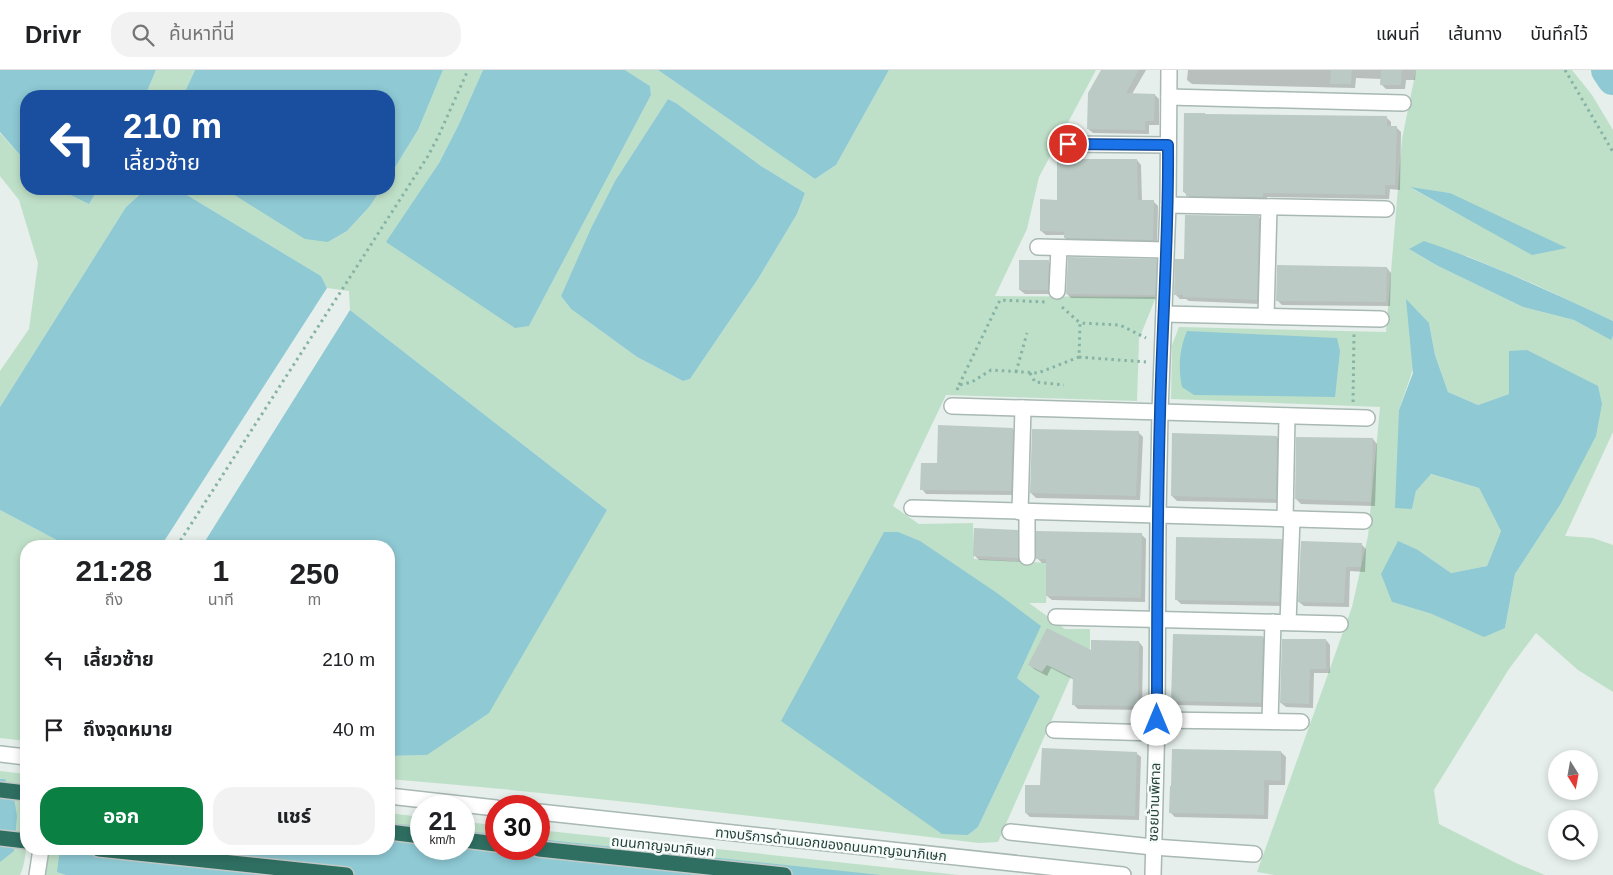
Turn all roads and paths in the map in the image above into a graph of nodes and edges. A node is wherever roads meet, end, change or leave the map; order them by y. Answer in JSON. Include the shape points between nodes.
{"nodes":[{"id":1,"x":468,"y":70,"type":"edge"},
{"id":2,"x":1169,"y":70,"type":"edge"},
{"id":3,"x":1565,"y":70,"type":"edge"},
{"id":4,"x":1169,"y":96,"type":"junction"},
{"id":5,"x":1403,"y":103,"type":"dead end"},
{"id":6,"x":1068,"y":144,"type":"dead end"},
{"id":7,"x":1168,"y":145,"type":"junction"},
{"id":8,"x":1613,"y":152,"type":"edge"},
{"id":9,"x":1168,"y":205,"type":"junction"},
{"id":10,"x":1270,"y":206,"type":"junction"},
{"id":11,"x":1386,"y":209,"type":"dead end"},
{"id":12,"x":1038,"y":247,"type":"dead end"},
{"id":13,"x":1059,"y":248,"type":"junction"},
{"id":14,"x":1166,"y":250,"type":"junction"},
{"id":15,"x":1054,"y":298,"type":"junction"},
{"id":16,"x":1164,"y":314,"type":"junction"},
{"id":17,"x":1266,"y":316,"type":"junction"},
{"id":18,"x":1355,"y":318,"type":"junction"},
{"id":19,"x":1381,"y":318,"type":"dead end"},
{"id":20,"x":1080,"y":323,"type":"junction"},
{"id":21,"x":1027,"y":333,"type":"dead end"},
{"id":22,"x":1162,"y":346,"type":"junction"},
{"id":23,"x":1079,"y":357,"type":"junction"},
{"id":24,"x":1162,"y":364,"type":"junction"},
{"id":25,"x":1016,"y":372,"type":"junction"},
{"id":26,"x":1030,"y":372,"type":"junction"},
{"id":27,"x":959,"y":385,"type":"junction"},
{"id":28,"x":1064,"y":385,"type":"dead end"},
{"id":29,"x":952,"y":406,"type":"joint"},
{"id":30,"x":1023,"y":408,"type":"junction"},
{"id":31,"x":1160,"y":412,"type":"junction"},
{"id":32,"x":1287,"y":416,"type":"junction"},
{"id":33,"x":1360,"y":418,"type":"joint"},
{"id":34,"x":912,"y":508,"type":"dead end"},
{"id":35,"x":1024,"y":512,"type":"junction"},
{"id":36,"x":1158,"y":516,"type":"junction"},
{"id":37,"x":1288,"y":519,"type":"junction"},
{"id":38,"x":1364,"y":521,"type":"dead end"},
{"id":39,"x":181,"y":540,"type":"edge"},
{"id":40,"x":1027,"y":557,"type":"dead end"},
{"id":41,"x":1056,"y":617,"type":"dead end"},
{"id":42,"x":1157,"y":620,"type":"junction"},
{"id":43,"x":1281,"y":622,"type":"junction"},
{"id":44,"x":1340,"y":624,"type":"dead end"},
{"id":45,"x":1270,"y":721,"type":"junction"},
{"id":46,"x":1301,"y":722,"type":"dead end"},
{"id":47,"x":1156,"y":727,"type":"junction"},
{"id":48,"x":1054,"y":730,"type":"dead end"},
{"id":49,"x":0,"y":754,"type":"edge"},
{"id":50,"x":20,"y":756,"type":"edge"},
{"id":51,"x":0,"y":790,"type":"edge"},
{"id":52,"x":20,"y":792,"type":"edge"},
{"id":53,"x":395,"y":797,"type":"edge"},
{"id":54,"x":485,"y":807,"type":"edge"},
{"id":55,"x":550,"y":813,"type":"edge"},
{"id":56,"x":1010,"y":832,"type":"dead end"},
{"id":57,"x":395,"y":833,"type":"edge"},
{"id":58,"x":410,"y":835,"type":"edge"},
{"id":59,"x":0,"y":838,"type":"edge"},
{"id":60,"x":20,"y":840,"type":"edge"},
{"id":61,"x":1153,"y":847,"type":"junction"},
{"id":62,"x":550,"y":849,"type":"edge"},
{"id":63,"x":1254,"y":854,"type":"dead end"},
{"id":64,"x":40,"y":855,"type":"edge"},
{"id":65,"x":156,"y":855,"type":"edge"},
{"id":66,"x":983,"y":868,"type":"edge"},
{"id":67,"x":37,"y":875,"type":"edge"},
{"id":68,"x":346,"y":875,"type":"edge"},
{"id":69,"x":784,"y":875,"type":"edge"},
{"id":70,"x":1123,"y":875,"type":"edge"},
{"id":71,"x":1153,"y":875,"type":"edge"}],
"edges":[{"from":1,"to":39,"type":"path","via":[[428,156]]},
{"from":2,"to":4,"type":"street","name":"ซอยบ้านพิศาล"},
{"from":3,"to":8,"type":"path"},
{"from":4,"to":5,"type":"street"},
{"from":4,"to":7,"type":"street","name":"ซอยบ้านพิศาล"},
{"from":6,"to":7,"type":"street"},
{"from":7,"to":9,"type":"street","name":"ซอยบ้านพิศาล"},
{"from":9,"to":10,"type":"street"},
{"from":9,"to":14,"type":"street","name":"ซอยบ้านพิศาล"},
{"from":10,"to":11,"type":"street"},
{"from":10,"to":17,"type":"street"},
{"from":12,"to":13,"type":"street"},
{"from":13,"to":14,"type":"street"},
{"from":13,"to":15,"type":"street"},
{"from":14,"to":16,"type":"street","name":"ซอยบ้านพิศาล"},
{"from":15,"to":20,"type":"path"},
{"from":15,"to":27,"type":"path","via":[[1000,300]]},
{"from":16,"to":17,"type":"street"},
{"from":16,"to":22,"type":"street","name":"ซอยบ้านพิศาล"},
{"from":17,"to":18,"type":"street"},
{"from":18,"to":19,"type":"street"},
{"from":18,"to":33,"type":"path"},
{"from":20,"to":22,"type":"path","via":[[1120,325]]},
{"from":20,"to":23,"type":"path"},
{"from":21,"to":25,"type":"path"},
{"from":22,"to":24,"type":"street","name":"ซอยบ้านพิศาล"},
{"from":23,"to":24,"type":"path"},
{"from":23,"to":26,"type":"path","via":[[1038,373]]},
{"from":24,"to":31,"type":"street","name":"ซอยบ้านพิศาล"},
{"from":25,"to":26,"type":"path"},
{"from":25,"to":27,"type":"path","via":[[991,370],[972,382]]},
{"from":26,"to":28,"type":"path","via":[[1035,382]]},
{"from":27,"to":29,"type":"path"},
{"from":29,"to":30,"type":"street"},
{"from":30,"to":31,"type":"street"},
{"from":30,"to":35,"type":"street"},
{"from":31,"to":32,"type":"street"},
{"from":31,"to":36,"type":"street","name":"ซอยบ้านพิศาล"},
{"from":32,"to":33,"type":"street"},
{"from":32,"to":37,"type":"street"},
{"from":34,"to":35,"type":"street"},
{"from":35,"to":36,"type":"street"},
{"from":35,"to":40,"type":"street"},
{"from":36,"to":37,"type":"street"},
{"from":36,"to":42,"type":"street","name":"ซอยบ้านพิศาล"},
{"from":37,"to":38,"type":"street"},
{"from":37,"to":43,"type":"street"},
{"from":41,"to":42,"type":"street"},
{"from":42,"to":43,"type":"street"},
{"from":42,"to":47,"type":"street","name":"ซอยบ้านพิศาล"},
{"from":43,"to":44,"type":"street"},
{"from":43,"to":45,"type":"street"},
{"from":45,"to":46,"type":"street"},
{"from":45,"to":47,"type":"street"},
{"from":47,"to":48,"type":"street"},
{"from":47,"to":61,"type":"street","name":"ซอยบ้านพิศาล"},
{"from":49,"to":50,"type":"street"},
{"from":51,"to":52,"type":"highway"},
{"from":53,"to":54,"type":"street"},
{"from":55,"to":66,"type":"street","name":"ทางบริการด้านนอกของถนนกาญจนาภิเษก"},
{"from":56,"to":61,"type":"street"},
{"from":57,"to":58,"type":"highway"},
{"from":59,"to":60,"type":"highway"},
{"from":61,"to":63,"type":"street"},
{"from":61,"to":71,"type":"street","name":"ซอยบ้านพิศาล"},
{"from":62,"to":69,"type":"highway","name":"ถนนกาญจนาภิเษก"},
{"from":64,"to":67,"type":"street"},
{"from":65,"to":68,"type":"highway"},
{"from":66,"to":70,"type":"street","name":"ทางบริการด้านนอกของถนนกาญจนาภิเษก"}]}
